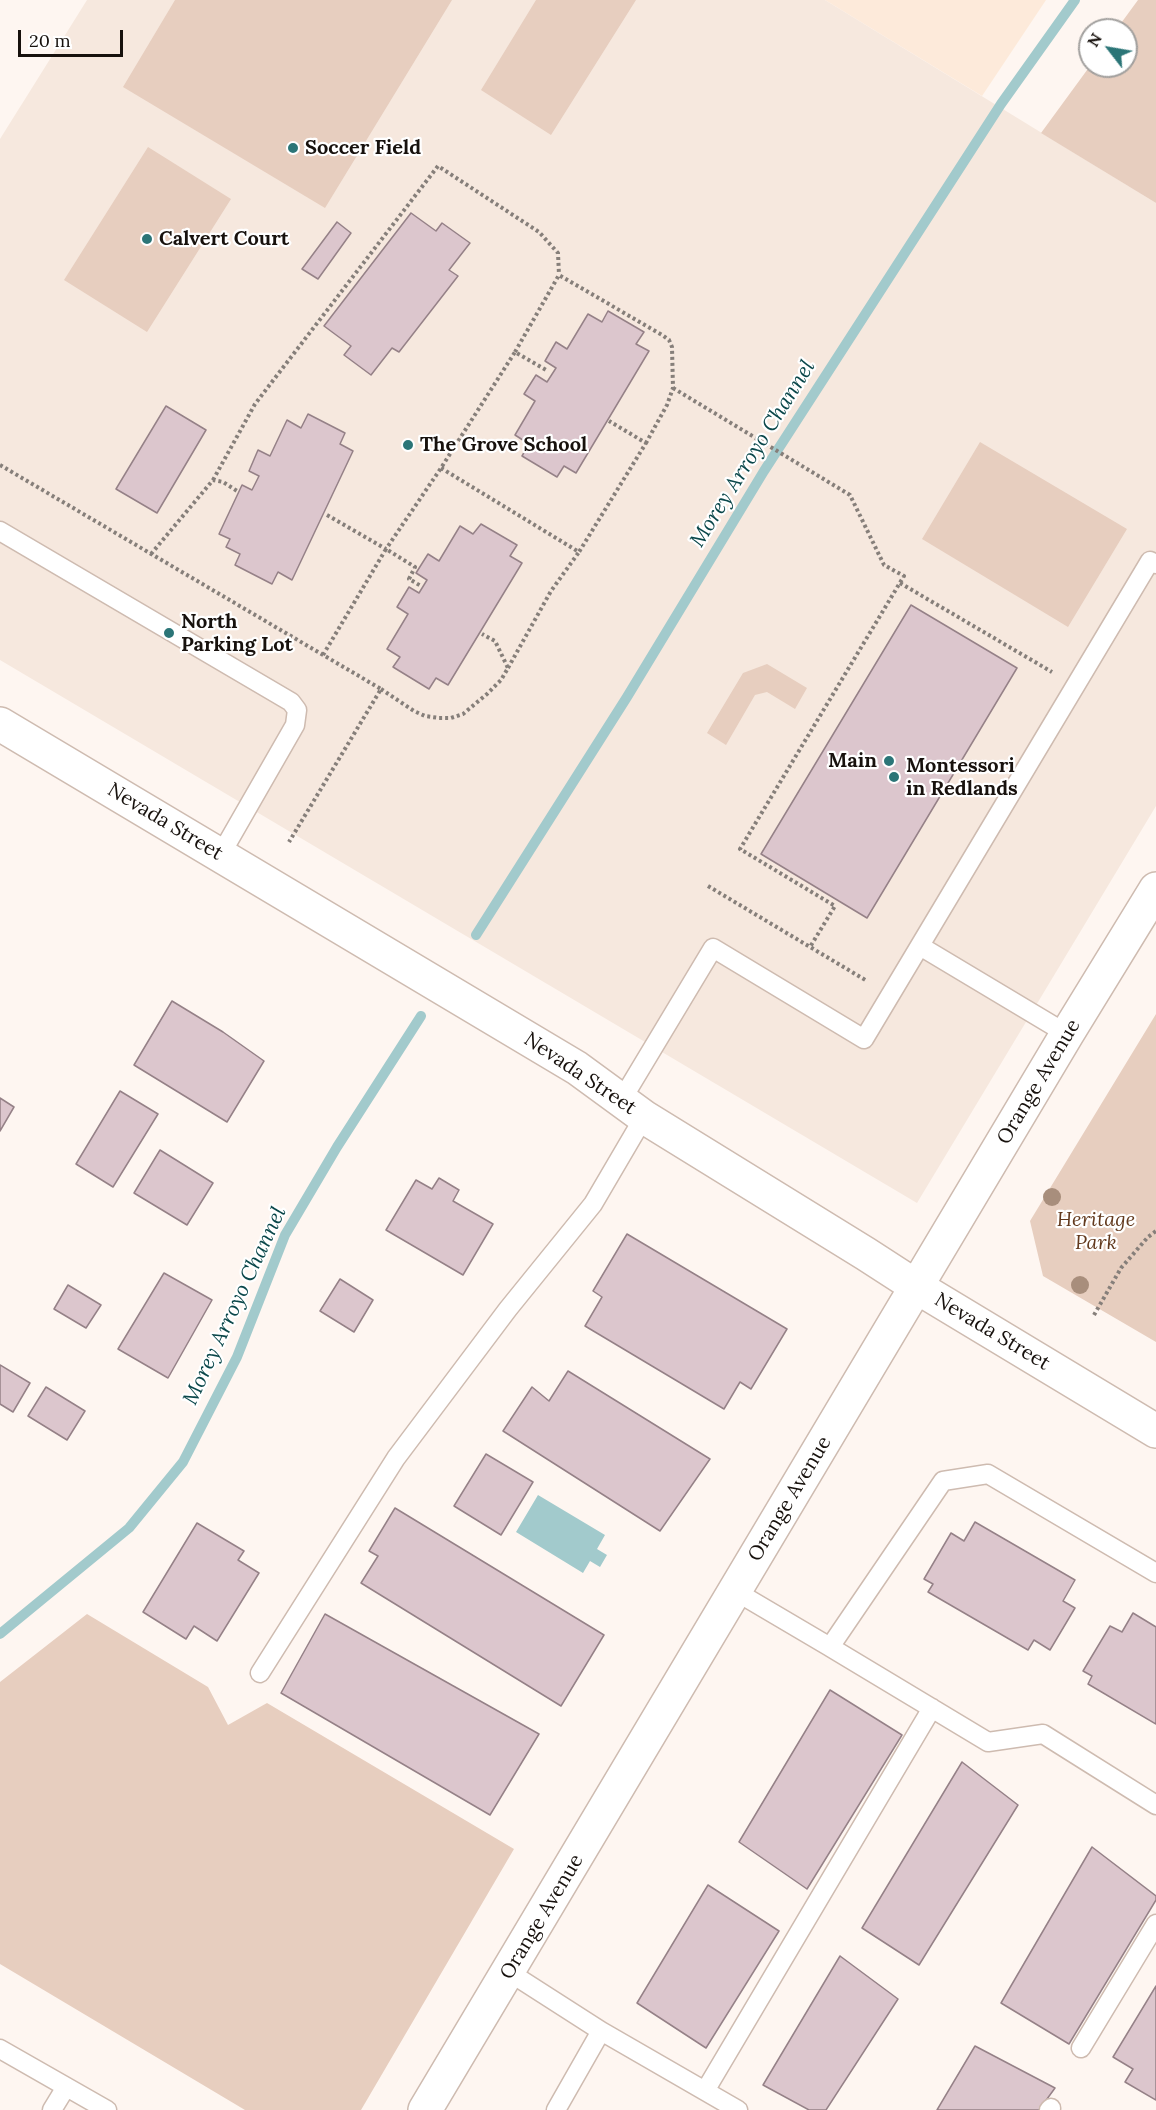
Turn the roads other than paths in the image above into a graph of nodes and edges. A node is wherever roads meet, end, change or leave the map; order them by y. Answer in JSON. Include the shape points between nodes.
{"nodes":[{"id":1,"x":0,"y":531,"type":"edge"},
{"id":2,"x":1156,"y":564,"type":"edge"},
{"id":3,"x":0,"y":724,"type":"edge"},
{"id":4,"x":221,"y":854,"type":"junction"},
{"id":5,"x":1156,"y":889,"type":"edge"},
{"id":6,"x":920,"y":946,"type":"junction"},
{"id":7,"x":1067,"y":1034,"type":"junction"},
{"id":8,"x":632,"y":1109,"type":"junction"},
{"id":9,"x":917,"y":1287,"type":"junction"},
{"id":10,"x":1156,"y":1431,"type":"edge"},
{"id":11,"x":1156,"y":1573,"type":"edge"},
{"id":12,"x":735,"y":1591,"type":"junction"},
{"id":13,"x":830,"y":1647,"type":"junction"},
{"id":14,"x":260,"y":1673,"type":"dead end"},
{"id":15,"x":932,"y":1708,"type":"junction"},
{"id":16,"x":1156,"y":1805,"type":"edge"},
{"id":17,"x":1156,"y":1924,"type":"edge"},
{"id":18,"x":509,"y":1972,"type":"junction"},
{"id":19,"x":601,"y":2031,"type":"junction"},
{"id":20,"x":1081,"y":2048,"type":"dead end"},
{"id":21,"x":0,"y":2049,"type":"edge"},
{"id":22,"x":66,"y":2086,"type":"junction"},
{"id":23,"x":705,"y":2091,"type":"junction"},
{"id":24,"x":52,"y":2110,"type":"edge"},
{"id":25,"x":107,"y":2110,"type":"edge"},
{"id":26,"x":425,"y":2110,"type":"edge"},
{"id":27,"x":556,"y":2110,"type":"edge"},
{"id":28,"x":738,"y":2110,"type":"edge"}],
"edges":[{"from":1,"to":4,"type":"lane","via":[[291,702],[297,710],[295,725]]},
{"from":2,"to":6,"type":"lane","via":[[1150,561]]},
{"from":3,"to":4,"type":"street","name":"Nevada Street"},
{"from":4,"to":8,"type":"street","name":"Nevada Street","via":[[577,1068]]},
{"from":5,"to":7,"type":"street","name":"Orange Avenue"},
{"from":6,"to":7,"type":"lane"},
{"from":6,"to":8,"type":"lane","via":[[864,1039],[712,948]]},
{"from":7,"to":9,"type":"street","name":"Orange Avenue"},
{"from":8,"to":9,"type":"street","name":"Nevada Street"},
{"from":8,"to":14,"type":"lane","via":[[593,1204],[396,1458]]},
{"from":9,"to":10,"type":"street","name":"Nevada Street"},
{"from":9,"to":12,"type":"street","name":"Orange Avenue"},
{"from":11,"to":13,"type":"lane","via":[[988,1474],[943,1481]]},
{"from":12,"to":13,"type":"lane"},
{"from":12,"to":18,"type":"street","name":"Orange Avenue"},
{"from":13,"to":15,"type":"lane"},
{"from":15,"to":16,"type":"lane","via":[[988,1742],[1043,1734]]},
{"from":15,"to":23,"type":"lane"},
{"from":17,"to":20,"type":"lane"},
{"from":18,"to":19,"type":"lane"},
{"from":18,"to":26,"type":"street","name":"Orange Avenue"},
{"from":19,"to":23,"type":"lane"},
{"from":19,"to":27,"type":"lane"},
{"from":21,"to":22,"type":"lane"},
{"from":22,"to":24,"type":"lane"},
{"from":22,"to":25,"type":"lane"},
{"from":23,"to":28,"type":"lane"}]}
